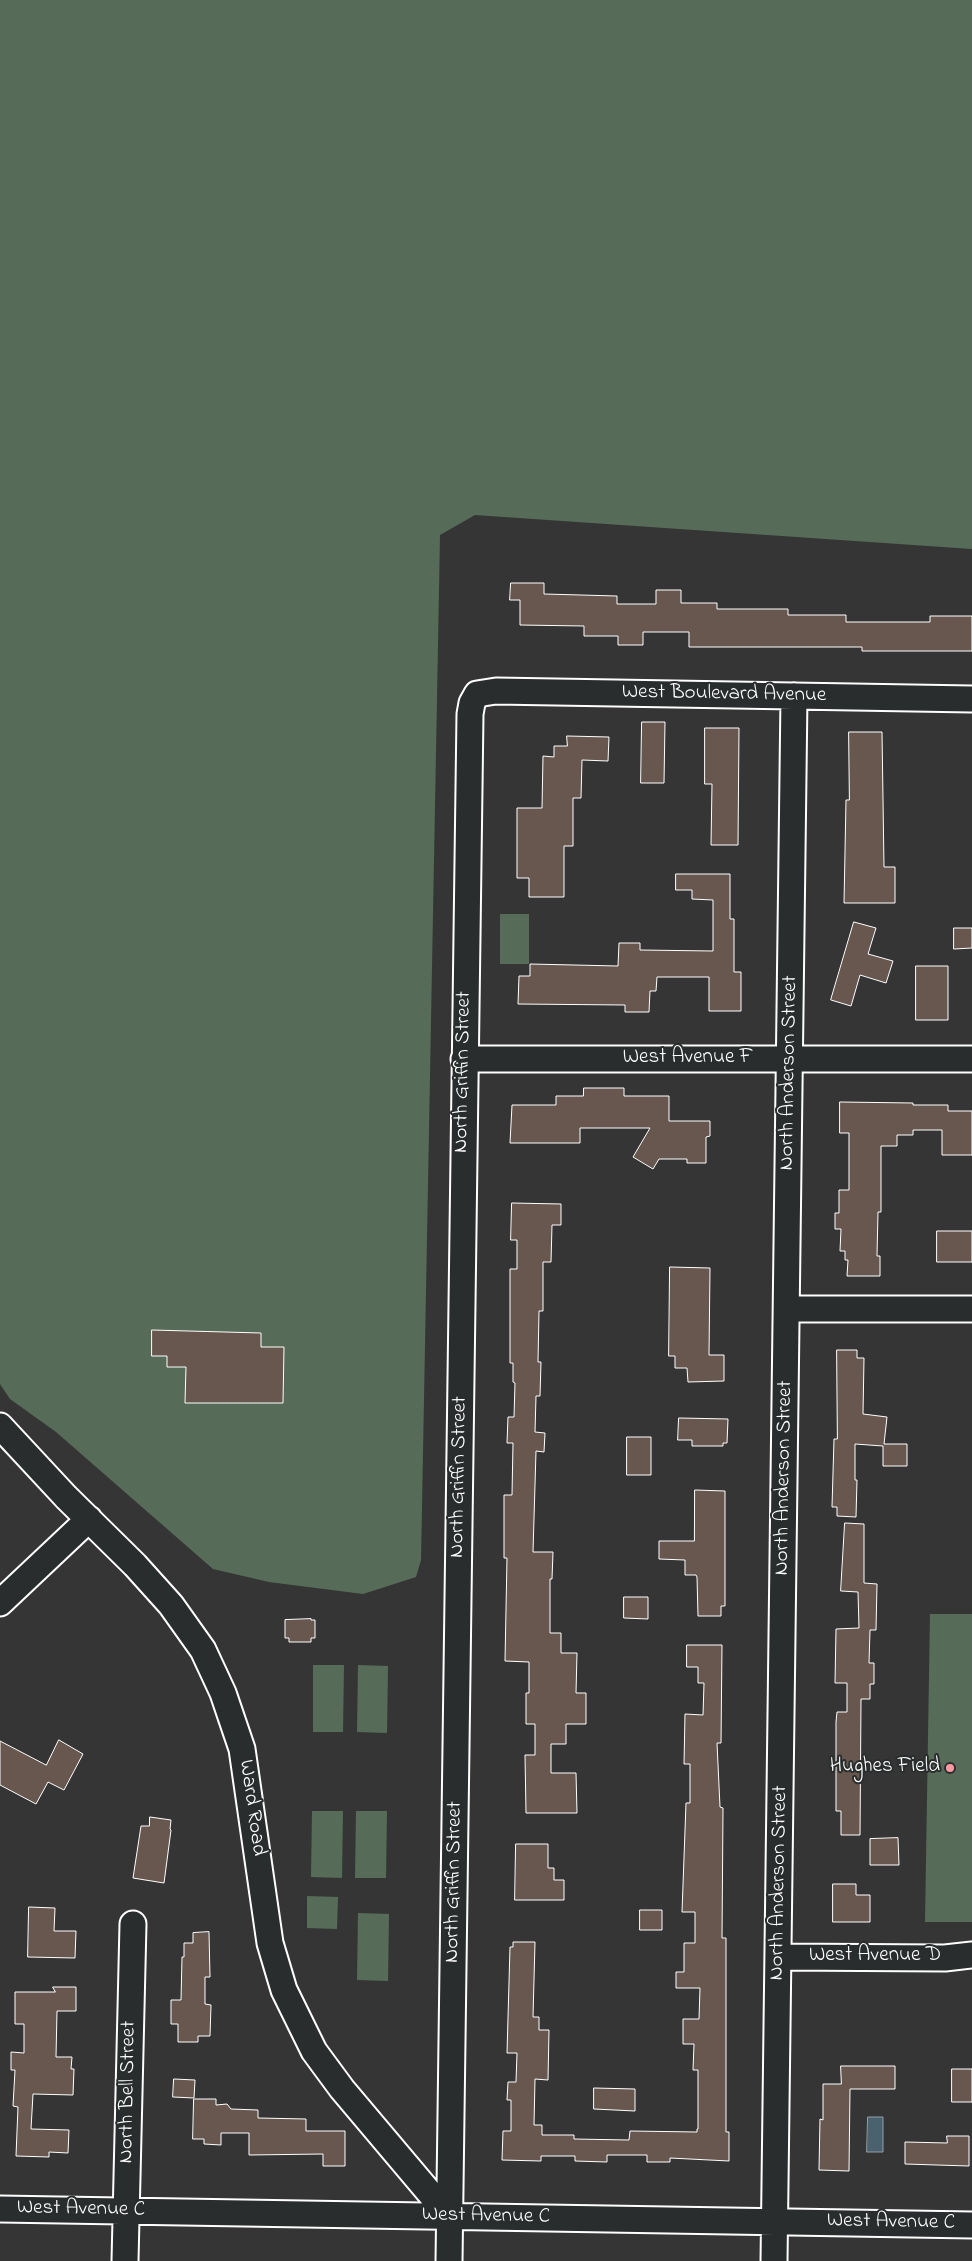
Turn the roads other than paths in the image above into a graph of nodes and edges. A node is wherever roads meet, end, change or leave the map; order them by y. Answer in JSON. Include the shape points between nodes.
{"nodes":[{"id":1,"x":477,"y":694,"type":"joint"},
{"id":2,"x":794,"y":696,"type":"junction"},
{"id":3,"x":972,"y":699,"type":"edge"},
{"id":4,"x":790,"y":1058,"type":"junction"},
{"id":5,"x":464,"y":1059,"type":"junction"},
{"id":6,"x":972,"y":1059,"type":"edge"},
{"id":7,"x":787,"y":1309,"type":"junction"},
{"id":8,"x":972,"y":1309,"type":"edge"},
{"id":9,"x":0,"y":1426,"type":"edge"},
{"id":10,"x":89,"y":1519,"type":"junction"},
{"id":11,"x":0,"y":1603,"type":"edge"},
{"id":12,"x":133,"y":1924,"type":"dead end"},
{"id":13,"x":972,"y":1955,"type":"edge"},
{"id":14,"x":779,"y":1957,"type":"junction"},
{"id":15,"x":0,"y":2209,"type":"edge"},
{"id":16,"x":126,"y":2210,"type":"junction"},
{"id":17,"x":450,"y":2217,"type":"junction"},
{"id":18,"x":774,"y":2221,"type":"junction"},
{"id":19,"x":972,"y":2225,"type":"edge"},
{"id":20,"x":125,"y":2261,"type":"edge"},
{"id":21,"x":449,"y":2261,"type":"edge"},
{"id":22,"x":774,"y":2261,"type":"edge"}],
"edges":[{"from":1,"to":2,"type":"street","name":"West Boulevard Avenue","via":[[498,691]]},
{"from":1,"to":5,"type":"street","name":"North Griffin Street","via":[[470,714]]},
{"from":2,"to":3,"type":"street","name":"West Boulevard Avenue"},
{"from":2,"to":4,"type":"street","name":"North Anderson Street"},
{"from":4,"to":5,"type":"street","name":"West Avenue F"},
{"from":4,"to":6,"type":"street","name":"West Avenue F"},
{"from":4,"to":7,"type":"street","name":"North Anderson Street"},
{"from":5,"to":17,"type":"street","name":"North Griffin Street"},
{"from":7,"to":8,"type":"street"},
{"from":7,"to":14,"type":"street","name":"North Anderson Street"},
{"from":9,"to":10,"type":"street","name":"Ward Road"},
{"from":10,"to":11,"type":"street"},
{"from":10,"to":17,"type":"street","name":"Ward Road","via":[[171,1605],[203,1650],[223,1694],[242,1749],[270,1943],[284,1990],[300,2024],[314,2051],[342,2089]]},
{"from":12,"to":16,"type":"street","name":"North Bell Street"},
{"from":13,"to":14,"type":"street","name":"West Avenue D","via":[[945,1958]]},
{"from":14,"to":18,"type":"street","name":"North Anderson Street"},
{"from":15,"to":16,"type":"street","name":"West Avenue C"},
{"from":16,"to":17,"type":"street","name":"West Avenue C"},
{"from":16,"to":20,"type":"street","name":"North Bell Street"},
{"from":17,"to":18,"type":"street","name":"West Avenue C"},
{"from":17,"to":21,"type":"street","name":"North Griffin Street"},
{"from":18,"to":19,"type":"street","name":"West Avenue C"},
{"from":18,"to":22,"type":"street","name":"North Anderson Street"}]}
